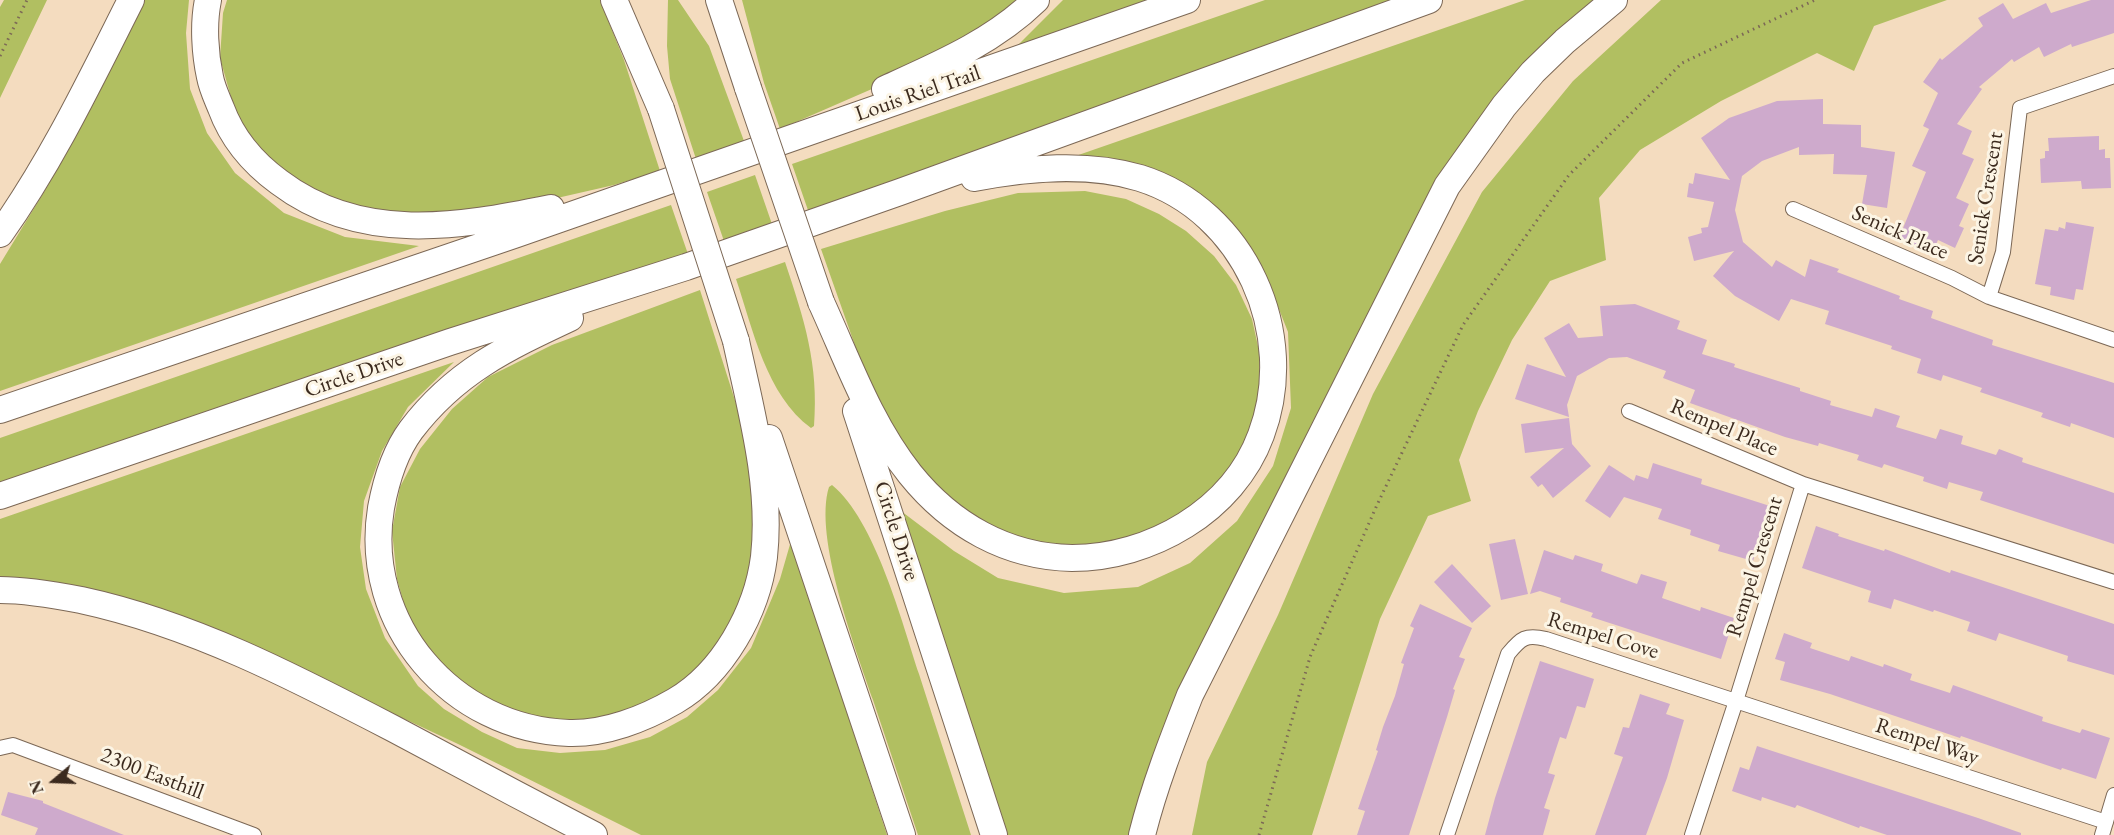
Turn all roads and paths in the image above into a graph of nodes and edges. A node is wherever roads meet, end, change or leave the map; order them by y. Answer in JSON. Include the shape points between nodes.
{"nodes":[{"id":1,"x":27,"y":0,"type":"edge"},
{"id":2,"x":131,"y":0,"type":"edge"},
{"id":3,"x":208,"y":0,"type":"edge"},
{"id":4,"x":614,"y":0,"type":"edge"},
{"id":5,"x":626,"y":0,"type":"edge"},
{"id":6,"x":719,"y":0,"type":"edge"},
{"id":7,"x":731,"y":0,"type":"edge"},
{"id":8,"x":1036,"y":0,"type":"edge"},
{"id":9,"x":1187,"y":0,"type":"edge"},
{"id":10,"x":1428,"y":0,"type":"edge"},
{"id":11,"x":1614,"y":0,"type":"edge"},
{"id":12,"x":1815,"y":0,"type":"edge"},
{"id":13,"x":0,"y":56,"type":"edge"},
{"id":14,"x":2114,"y":76,"type":"edge"},
{"id":15,"x":748,"y":88,"type":"junction"},
{"id":16,"x":661,"y":109,"type":"junction"},
{"id":17,"x":729,"y":159,"type":"junction"},
{"id":18,"x":649,"y":189,"type":"junction"},
{"id":19,"x":900,"y":192,"type":"junction"},
{"id":20,"x":1793,"y":209,"type":"dead end"},
{"id":21,"x":0,"y":234,"type":"edge"},
{"id":22,"x":687,"y":267,"type":"junction"},
{"id":23,"x":1989,"y":297,"type":"junction"},
{"id":24,"x":821,"y":302,"type":"junction"},
{"id":25,"x":2114,"y":340,"type":"edge"},
{"id":26,"x":736,"y":341,"type":"junction"},
{"id":27,"x":0,"y":410,"type":"edge"},
{"id":28,"x":1629,"y":411,"type":"dead end"},
{"id":29,"x":1803,"y":484,"type":"junction"},
{"id":30,"x":0,"y":496,"type":"edge"},
{"id":31,"x":2114,"y":582,"type":"edge"},
{"id":32,"x":0,"y":590,"type":"edge"},
{"id":33,"x":1736,"y":701,"type":"junction"},
{"id":34,"x":0,"y":748,"type":"edge"},
{"id":35,"x":2114,"y":795,"type":"edge"},
{"id":36,"x":2104,"y":829,"type":"edge"},
{"id":37,"x":255,"y":835,"type":"edge"},
{"id":38,"x":594,"y":835,"type":"edge"},
{"id":39,"x":902,"y":835,"type":"edge"},
{"id":40,"x":994,"y":835,"type":"edge"},
{"id":41,"x":1142,"y":835,"type":"edge"},
{"id":42,"x":1259,"y":835,"type":"edge"},
{"id":43,"x":1448,"y":835,"type":"edge"},
{"id":44,"x":1692,"y":835,"type":"edge"}],
"edges":[{"from":1,"to":13,"type":"path"},
{"from":2,"to":21,"type":"highway","via":[[61,135]]},
{"from":3,"to":18,"type":"highway","via":[[210,78],[224,115],[239,143],[265,172],[313,205],[376,223],[450,226]]},
{"from":4,"to":16,"type":"highway"},
{"from":5,"to":16,"type":"highway"},
{"from":6,"to":15,"type":"highway"},
{"from":7,"to":15,"type":"highway"},
{"from":8,"to":17,"type":"highway","via":[[975,47]]},
{"from":9,"to":17,"type":"highway","name":"Louis Riel Trail"},
{"from":10,"to":19,"type":"highway"},
{"from":11,"to":41,"type":"highway","via":[[1533,72],[1447,186],[1190,695],[1164,760]]},
{"from":12,"to":42,"type":"path","via":[[1682,63],[1569,175],[1463,325],[1310,657]]},
{"from":14,"to":23,"type":"street","name":"Senick Crescent","via":[[2020,108],[2003,252]]},
{"from":15,"to":24,"type":"highway","name":"Circle Drive","bridge":true},
{"from":16,"to":26,"type":"highway","bridge":true},
{"from":17,"to":18,"type":"highway","name":"Louis Riel Trail"},
{"from":18,"to":27,"type":"highway"},
{"from":19,"to":22,"type":"highway","name":"Circle Drive"},
{"from":19,"to":24,"type":"highway","via":[[1004,172],[1110,171],[1142,179],[1196,208],[1222,231],[1244,260],[1268,317],[1272,357],[1269,405],[1261,436],[1248,462],[1209,508],[1156,542],[1093,558],[1032,554],[1004,546],[952,517],[911,476],[877,425]]},
{"from":20,"to":23,"type":"street","name":"Senick Place"},
{"from":22,"to":26,"type":"highway","via":[[512,345],[452,385],[410,432],[384,490],[379,522],[383,582],[395,618],[411,646],[451,691],[506,720],[568,733],[600,731],[642,717],[685,695],[707,677],[746,618],[764,560],[764,489]]},
{"from":22,"to":30,"type":"highway","name":"Circle Drive","via":[[438,345]]},
{"from":23,"to":25,"type":"street","name":"Senick Crescent"},
{"from":24,"to":40,"type":"highway","name":"Circle Drive"},
{"from":26,"to":39,"type":"highway"},
{"from":28,"to":29,"type":"street","name":"Rempel Place"},
{"from":29,"to":31,"type":"street","name":"Rempel Crescent"},
{"from":29,"to":33,"type":"street","name":"Rempel Crescent"},
{"from":32,"to":38,"type":"highway","via":[[106,606],[205,638],[302,681]]},
{"from":33,"to":36,"type":"street","name":"Rempel Way"},
{"from":33,"to":43,"type":"street","name":"Rempel Cove","via":[[1546,639],[1532,636],[1518,640],[1502,669]]},
{"from":33,"to":44,"type":"street","name":"Rempel Crescent"},
{"from":34,"to":37,"type":"street","name":"2300 Easthill","via":[[13,745]]},
{"from":35,"to":36,"type":"street"}]}
